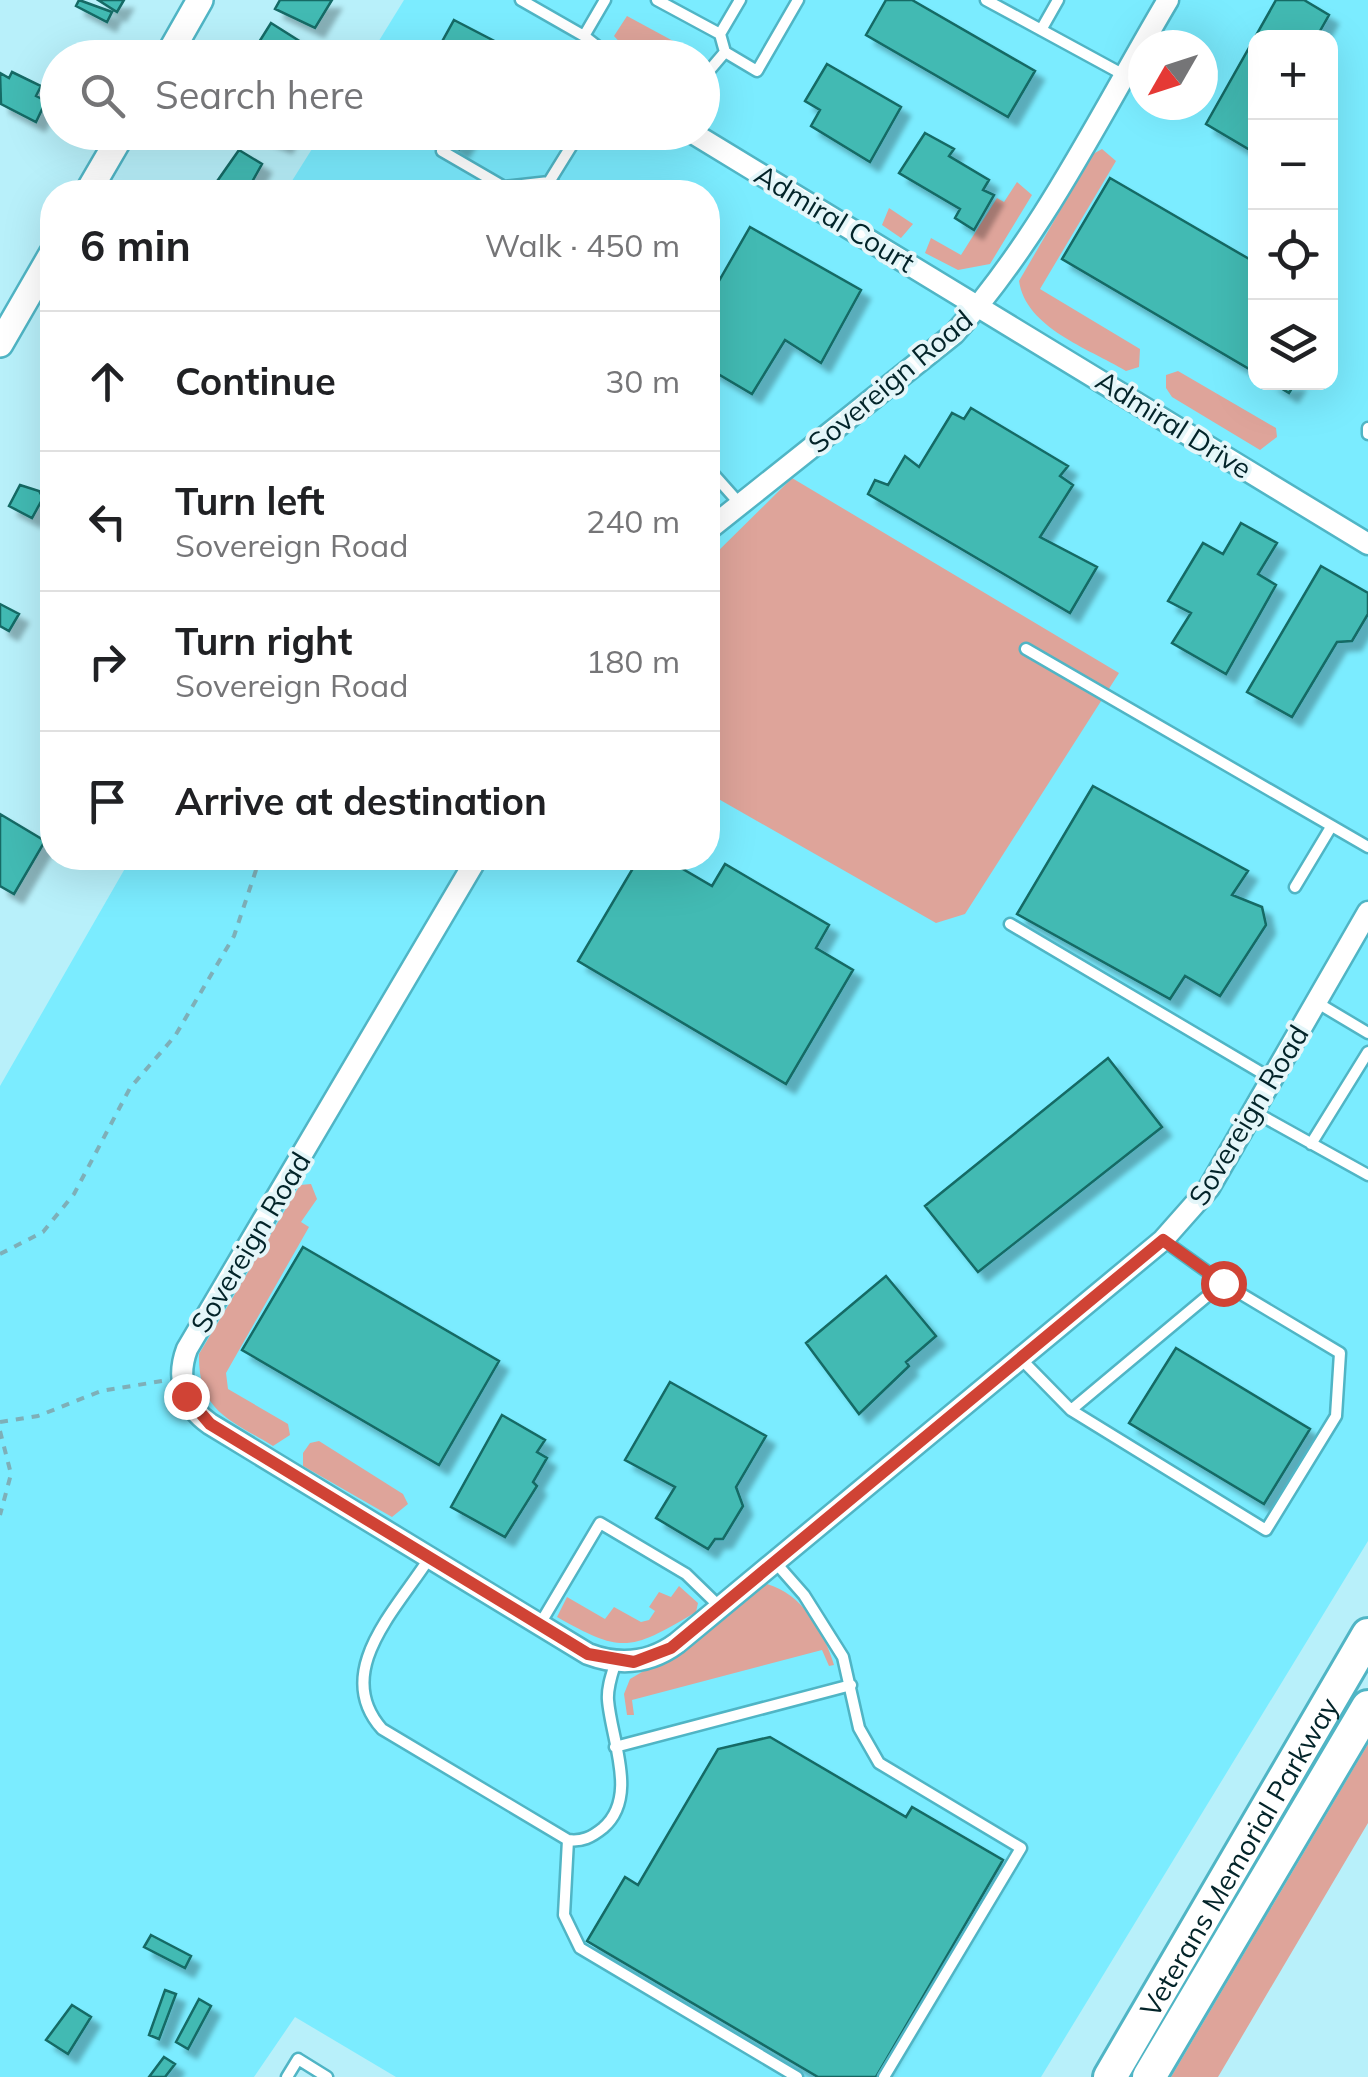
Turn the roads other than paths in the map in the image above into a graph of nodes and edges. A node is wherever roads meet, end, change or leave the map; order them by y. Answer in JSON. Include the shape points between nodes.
{"nodes":[{"id":1,"x":200,"y":0,"type":"edge"},
{"id":2,"x":520,"y":0,"type":"edge"},
{"id":3,"x":605,"y":0,"type":"edge"},
{"id":4,"x":657,"y":0,"type":"edge"},
{"id":5,"x":740,"y":0,"type":"edge"},
{"id":6,"x":798,"y":0,"type":"edge"},
{"id":7,"x":986,"y":0,"type":"edge"},
{"id":8,"x":1058,"y":0,"type":"edge"},
{"id":9,"x":1168,"y":0,"type":"edge"},
{"id":10,"x":1042,"y":30,"type":"junction"},
{"id":11,"x":720,"y":34,"type":"junction"},
{"id":12,"x":584,"y":36,"type":"junction"},
{"id":13,"x":177,"y":40,"type":"edge"},
{"id":14,"x":589,"y":40,"type":"edge"},
{"id":15,"x":725,"y":52,"type":"junction"},
{"id":16,"x":720,"y":58,"type":"edge"},
{"id":17,"x":1124,"y":75,"type":"junction"},
{"id":18,"x":720,"y":149,"type":"edge"},
{"id":19,"x":112,"y":150,"type":"edge"},
{"id":20,"x":569,"y":150,"type":"edge"},
{"id":21,"x":442,"y":151,"type":"dead end"},
{"id":22,"x":95,"y":180,"type":"edge"},
{"id":23,"x":492,"y":180,"type":"edge"},
{"id":24,"x":550,"y":180,"type":"edge"},
{"id":25,"x":40,"y":275,"type":"edge"},
{"id":26,"x":980,"y":304,"type":"junction"},
{"id":27,"x":0,"y":344,"type":"edge"},
{"id":28,"x":720,"y":482,"type":"edge"},
{"id":29,"x":740,"y":504,"type":"junction"},
{"id":30,"x":720,"y":520,"type":"edge"},
{"id":31,"x":1368,"y":544,"type":"edge"},
{"id":32,"x":1026,"y":649,"type":"dead end"},
{"id":33,"x":1331,"y":827,"type":"junction"},
{"id":34,"x":1368,"y":847,"type":"edge"},
{"id":35,"x":471,"y":870,"type":"edge"},
{"id":36,"x":1295,"y":887,"type":"dead end"},
{"id":37,"x":1368,"y":912,"type":"edge"},
{"id":38,"x":1010,"y":924,"type":"dead end"},
{"id":39,"x":1316,"y":1002,"type":"junction"},
{"id":40,"x":1368,"y":1033,"type":"edge"},
{"id":41,"x":1368,"y":1052,"type":"edge"},
{"id":42,"x":1272,"y":1079,"type":"junction"},
{"id":43,"x":1253,"y":1111,"type":"junction"},
{"id":44,"x":1311,"y":1144,"type":"junction"},
{"id":45,"x":1368,"y":1175,"type":"edge"},
{"id":46,"x":1163,"y":1240,"type":"junction"},
{"id":47,"x":1223,"y":1283,"type":"junction"},
{"id":48,"x":1021,"y":1358,"type":"junction"},
{"id":49,"x":1071,"y":1410,"type":"junction"},
{"id":50,"x":430,"y":1558,"type":"junction"},
{"id":51,"x":775,"y":1562,"type":"junction"},
{"id":52,"x":720,"y":1607,"type":"junction"},
{"id":53,"x":540,"y":1624,"type":"junction"},
{"id":54,"x":1368,"y":1635,"type":"edge"},
{"id":55,"x":616,"y":1662,"type":"junction"},
{"id":56,"x":851,"y":1686,"type":"junction"},
{"id":57,"x":1368,"y":1707,"type":"edge"},
{"id":58,"x":615,"y":1746,"type":"junction"},
{"id":59,"x":568,"y":1840,"type":"junction"},
{"id":60,"x":286,"y":2077,"type":"edge"},
{"id":61,"x":327,"y":2077,"type":"edge"},
{"id":62,"x":796,"y":2077,"type":"edge"},
{"id":63,"x":884,"y":2077,"type":"edge"},
{"id":64,"x":1110,"y":2077,"type":"edge"},
{"id":65,"x":1149,"y":2077,"type":"edge"}],
"edges":[{"from":1,"to":13,"type":"street"},
{"from":2,"to":12,"type":"lane"},
{"from":3,"to":12,"type":"lane"},
{"from":4,"to":11,"type":"lane"},
{"from":5,"to":11,"type":"lane"},
{"from":6,"to":15,"type":"lane","via":[[758,71]]},
{"from":7,"to":10,"type":"lane"},
{"from":8,"to":10,"type":"lane"},
{"from":9,"to":17,"type":"street","name":"Sovereign Road"},
{"from":10,"to":17,"type":"lane"},
{"from":11,"to":15,"type":"lane"},
{"from":12,"to":14,"type":"lane"},
{"from":15,"to":16,"type":"lane"},
{"from":17,"to":26,"type":"street","name":"Sovereign Road","via":[[1030,236]]},
{"from":18,"to":26,"type":"street","name":"Admiral Court"},
{"from":19,"to":22,"type":"street"},
{"from":20,"to":24,"type":"lane"},
{"from":21,"to":23,"type":"lane"},
{"from":25,"to":27,"type":"street"},
{"from":26,"to":29,"type":"street","name":"Sovereign Road","via":[[954,334]]},
{"from":26,"to":31,"type":"street","name":"Admiral Drive"},
{"from":28,"to":29,"type":"lane"},
{"from":29,"to":30,"type":"street","name":"Sovereign Road"},
{"from":32,"to":33,"type":"lane"},
{"from":33,"to":34,"type":"lane"},
{"from":33,"to":36,"type":"lane"},
{"from":35,"to":50,"type":"street","name":"Sovereign Road","via":[[187,1349],[182,1378],[202,1418]]},
{"from":37,"to":39,"type":"street","name":"Sovereign Road"},
{"from":38,"to":42,"type":"lane"},
{"from":39,"to":40,"type":"lane"},
{"from":39,"to":42,"type":"street","name":"Sovereign Road"},
{"from":41,"to":44,"type":"lane"},
{"from":42,"to":43,"type":"street","name":"Sovereign Road"},
{"from":43,"to":44,"type":"lane"},
{"from":43,"to":46,"type":"street","name":"Sovereign Road","via":[[1209,1188]]},
{"from":44,"to":45,"type":"lane"},
{"from":46,"to":47,"type":"lane"},
{"from":46,"to":48,"type":"street","name":"Sovereign Road"},
{"from":47,"to":49,"type":"lane"},
{"from":47,"to":49,"type":"lane","via":[[1340,1353],[1336,1416],[1266,1530]]},
{"from":48,"to":49,"type":"lane"},
{"from":48,"to":51,"type":"street","name":"Sovereign Road"},
{"from":50,"to":53,"type":"street"},
{"from":50,"to":59,"type":"lane","via":[[367,1654],[360,1686],[366,1708],[382,1729]]},
{"from":51,"to":52,"type":"street","name":"Sovereign Road"},
{"from":51,"to":56,"type":"lane","via":[[824,1624]]},
{"from":52,"to":53,"type":"lane","via":[[686,1574],[600,1523]]},
{"from":52,"to":55,"type":"street","name":"Sovereign Road","via":[[664,1652]]},
{"from":53,"to":55,"type":"street","via":[[588,1654]]},
{"from":54,"to":64,"type":"highway","name":"Veterans Memorial Parkway"},
{"from":55,"to":58,"type":"lane","via":[[608,1698]]},
{"from":56,"to":58,"type":"lane"},
{"from":56,"to":63,"type":"lane","via":[[860,1728],[879,1762],[1021,1848]]},
{"from":57,"to":65,"type":"highway","name":"Veterans Memorial Parkway"},
{"from":58,"to":59,"type":"lane","via":[[622,1793],[614,1817],[588,1838]]},
{"from":59,"to":62,"type":"lane","via":[[564,1914],[580,1948]]},
{"from":60,"to":61,"type":"lane","via":[[298,2059]]}]}
